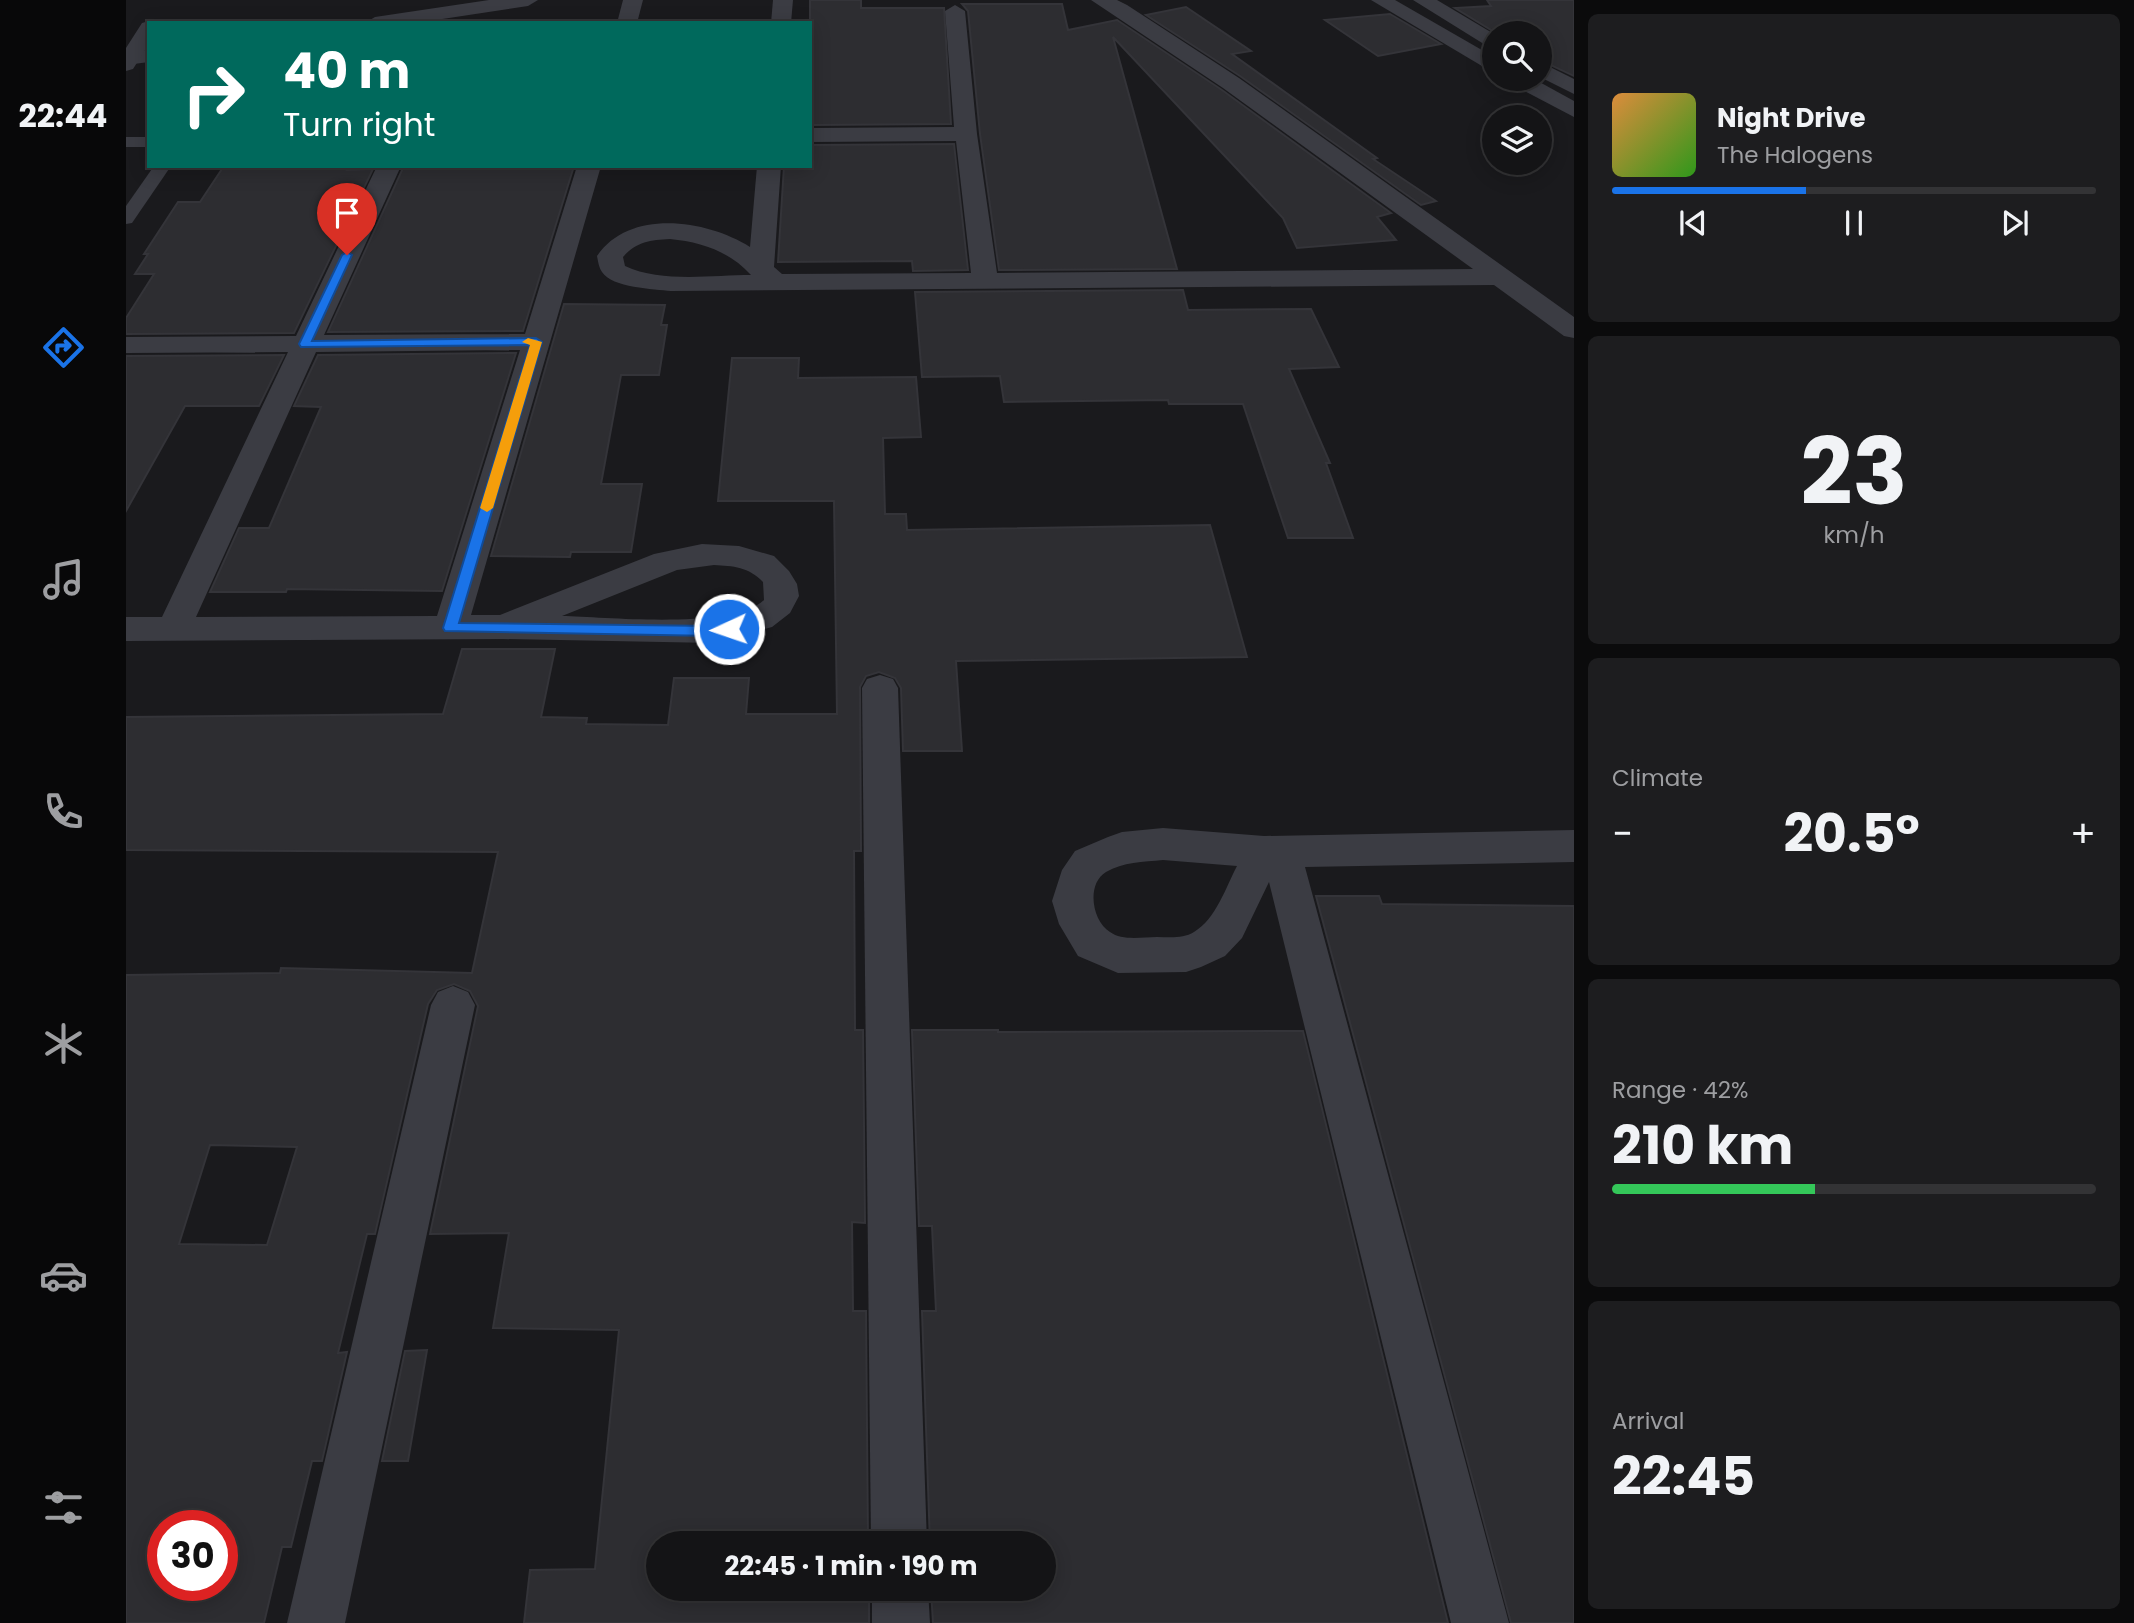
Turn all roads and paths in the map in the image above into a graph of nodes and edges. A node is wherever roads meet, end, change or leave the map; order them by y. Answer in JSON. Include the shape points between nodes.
{"nodes":[{"id":1,"x":528,"y":0,"type":"edge"},
{"id":2,"x":633,"y":0,"type":"edge"},
{"id":3,"x":783,"y":0,"type":"edge"},
{"id":4,"x":1101,"y":0,"type":"edge"},
{"id":5,"x":1381,"y":0,"type":"edge"},
{"id":6,"x":1423,"y":0,"type":"edge"},
{"id":7,"x":955,"y":11,"type":"dead end"},
{"id":8,"x":461,"y":16,"type":"edge"},
{"id":9,"x":400,"y":21,"type":"edge"},
{"id":10,"x":628,"y":21,"type":"edge"},
{"id":11,"x":782,"y":21,"type":"edge"},
{"id":12,"x":147,"y":30,"type":"edge"},
{"id":13,"x":1482,"y":34,"type":"edge"},
{"id":14,"x":1482,"y":58,"type":"edge"},
{"id":15,"x":133,"y":59,"type":"edge"},
{"id":16,"x":1552,"y":75,"type":"edge"},
{"id":17,"x":1574,"y":88,"type":"edge"},
{"id":18,"x":1540,"y":91,"type":"edge"},
{"id":19,"x":1574,"y":110,"type":"edge"},
{"id":20,"x":966,"y":134,"type":"junction"},
{"id":21,"x":812,"y":135,"type":"edge"},
{"id":22,"x":126,"y":142,"type":"edge"},
{"id":23,"x":147,"y":142,"type":"edge"},
{"id":24,"x":162,"y":168,"type":"edge"},
{"id":25,"x":388,"y":168,"type":"edge"},
{"id":26,"x":588,"y":168,"type":"edge"},
{"id":27,"x":769,"y":168,"type":"edge"},
{"id":28,"x":126,"y":219,"type":"edge"},
{"id":29,"x":767,"y":275,"type":"junction"},
{"id":30,"x":1501,"y":277,"type":"junction"},
{"id":31,"x":985,"y":280,"type":"junction"},
{"id":32,"x":1574,"y":330,"type":"edge"},
{"id":33,"x":536,"y":342,"type":"junction"},
{"id":34,"x":305,"y":344,"type":"junction"},
{"id":35,"x":126,"y":345,"type":"edge"},
{"id":36,"x":503,"y":627,"type":"junction"},
{"id":37,"x":450,"y":628,"type":"junction"},
{"id":38,"x":126,"y":629,"type":"edge"},
{"id":39,"x":173,"y":629,"type":"junction"},
{"id":40,"x":880,"y":688,"type":"dead end"},
{"id":41,"x":1574,"y":846,"type":"edge"},
{"id":42,"x":453,"y":1005,"type":"dead end"},
{"id":43,"x":899,"y":1531,"type":"edge"},
{"id":44,"x":900,"y":1601,"type":"edge"},
{"id":45,"x":316,"y":1623,"type":"edge"},
{"id":46,"x":901,"y":1623,"type":"edge"},
{"id":47,"x":1480,"y":1623,"type":"edge"}],
"edges":[{"from":1,"to":8,"type":"street"},
{"from":2,"to":10,"type":"street"},
{"from":3,"to":11,"type":"street"},
{"from":4,"to":30,"type":"street","via":[[1231,83]]},
{"from":5,"to":14,"type":"street"},
{"from":6,"to":13,"type":"street"},
{"from":7,"to":20,"type":"street"},
{"from":8,"to":9,"type":"street"},
{"from":12,"to":15,"type":"street"},
{"from":16,"to":17,"type":"street"},
{"from":18,"to":19,"type":"street"},
{"from":20,"to":21,"type":"street"},
{"from":20,"to":31,"type":"street"},
{"from":22,"to":23,"type":"lane"},
{"from":24,"to":28,"type":"lane"},
{"from":25,"to":34,"type":"street"},
{"from":26,"to":33,"type":"street"},
{"from":27,"to":29,"type":"street"},
{"from":29,"to":29,"type":"street","via":[[671,283],[629,278],[613,270],[610,256],[632,236],[694,235],[739,250]]},
{"from":29,"to":31,"type":"street"},
{"from":30,"to":31,"type":"street"},
{"from":30,"to":32,"type":"street"},
{"from":33,"to":34,"type":"street"},
{"from":33,"to":37,"type":"street"},
{"from":34,"to":35,"type":"street"},
{"from":34,"to":39,"type":"street"},
{"from":36,"to":36,"type":"street","via":[[690,555],[736,557],[764,565],[783,590],[767,617],[714,631]]},
{"from":36,"to":37,"type":"street"},
{"from":37,"to":39,"type":"street"},
{"from":38,"to":39,"type":"street"},
{"from":40,"to":43,"type":"street"},
{"from":41,"to":47,"type":"street","via":[[1273,851]]},
{"from":42,"to":45,"type":"street"},
{"from":44,"to":46,"type":"street"}]}
